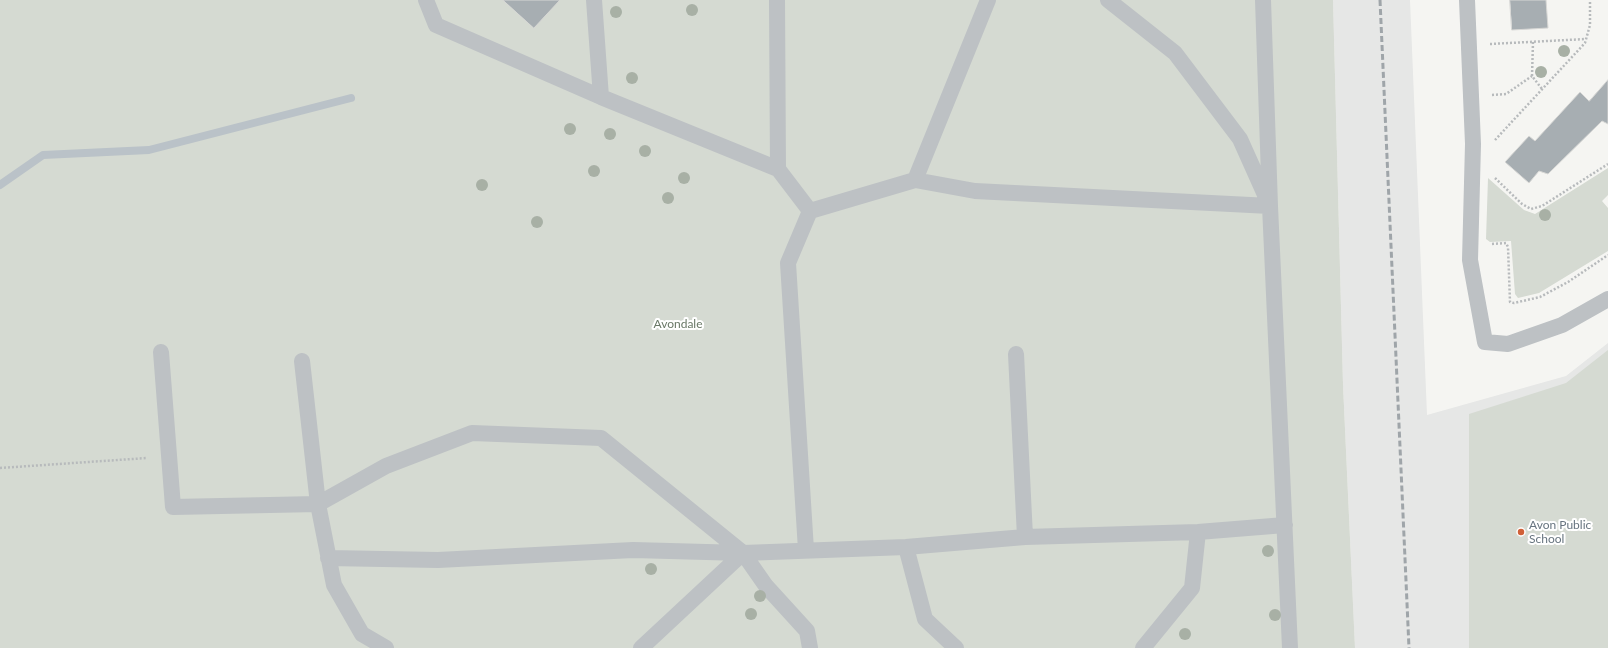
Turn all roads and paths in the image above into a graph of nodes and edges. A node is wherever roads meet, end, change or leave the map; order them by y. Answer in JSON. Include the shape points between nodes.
{"nodes":[{"id":1,"x":426,"y":0,"type":"edge"},
{"id":2,"x":594,"y":0,"type":"edge"},
{"id":3,"x":776,"y":0,"type":"edge"},
{"id":4,"x":988,"y":0,"type":"edge"},
{"id":5,"x":1108,"y":0,"type":"edge"},
{"id":6,"x":1263,"y":0,"type":"edge"},
{"id":7,"x":1467,"y":0,"type":"edge"},
{"id":8,"x":1590,"y":0,"type":"edge"},
{"id":9,"x":1586,"y":40,"type":"junction"},
{"id":10,"x":1533,"y":42,"type":"junction"},
{"id":11,"x":1483,"y":45,"type":"dead end"},
{"id":12,"x":1532,"y":76,"type":"junction"},
{"id":13,"x":1542,"y":89,"type":"junction"},
{"id":14,"x":1486,"y":95,"type":"dead end"},
{"id":15,"x":601,"y":97,"type":"junction"},
{"id":16,"x":1491,"y":140,"type":"dead end"},
{"id":17,"x":1608,"y":164,"type":"edge"},
{"id":18,"x":778,"y":169,"type":"junction"},
{"id":19,"x":1493,"y":177,"type":"dead end"},
{"id":20,"x":915,"y":180,"type":"junction"},
{"id":21,"x":1270,"y":206,"type":"junction"},
{"id":22,"x":810,"y":211,"type":"junction"},
{"id":23,"x":1487,"y":244,"type":"dead end"},
{"id":24,"x":1608,"y":255,"type":"edge"},
{"id":25,"x":1608,"y":299,"type":"edge"},
{"id":26,"x":161,"y":352,"type":"dead end"},
{"id":27,"x":1016,"y":354,"type":"dead end"},
{"id":28,"x":302,"y":360,"type":"dead end"},
{"id":29,"x":169,"y":456,"type":"junction"},
{"id":30,"x":0,"y":468,"type":"edge"},
{"id":31,"x":318,"y":504,"type":"junction"},
{"id":32,"x":1285,"y":525,"type":"junction"},
{"id":33,"x":1198,"y":532,"type":"junction"},
{"id":34,"x":1025,"y":537,"type":"junction"},
{"id":35,"x":906,"y":547,"type":"junction"},
{"id":36,"x":806,"y":550,"type":"junction"},
{"id":37,"x":743,"y":553,"type":"junction"},
{"id":38,"x":328,"y":558,"type":"junction"},
{"id":39,"x":386,"y":648,"type":"edge"},
{"id":40,"x":641,"y":648,"type":"edge"},
{"id":41,"x":810,"y":648,"type":"edge"},
{"id":42,"x":956,"y":648,"type":"edge"},
{"id":43,"x":1144,"y":648,"type":"edge"},
{"id":44,"x":1290,"y":648,"type":"edge"}],
"edges":[{"from":1,"to":15,"type":"lane","via":[[436,25]]},
{"from":2,"to":15,"type":"lane"},
{"from":3,"to":18,"type":"lane"},
{"from":4,"to":20,"type":"lane"},
{"from":5,"to":21,"type":"lane","via":[[1175,53],[1240,139]]},
{"from":6,"to":21,"type":"lane"},
{"from":7,"to":25,"type":"lane","via":[[1473,144],[1470,260],[1485,342],[1508,344],[1556,328]]},
{"from":8,"to":9,"type":"path","via":[[1590,25]]},
{"from":9,"to":10,"type":"path"},
{"from":9,"to":13,"type":"path"},
{"from":10,"to":11,"type":"path"},
{"from":10,"to":12,"type":"path"},
{"from":12,"to":13,"type":"path"},
{"from":12,"to":14,"type":"path","via":[[1506,94]]},
{"from":13,"to":16,"type":"path","via":[[1495,140]]},
{"from":15,"to":18,"type":"lane"},
{"from":17,"to":19,"type":"path","via":[[1542,206],[1531,209]]},
{"from":18,"to":22,"type":"lane"},
{"from":20,"to":21,"type":"lane","via":[[975,191]]},
{"from":20,"to":22,"type":"lane"},
{"from":21,"to":32,"type":"lane"},
{"from":22,"to":36,"type":"lane","via":[[788,263]]},
{"from":23,"to":24,"type":"path","via":[[1506,244],[1508,247],[1510,302],[1514,303],[1540,297]]},
{"from":26,"to":29,"type":"lane"},
{"from":27,"to":34,"type":"lane"},
{"from":28,"to":31,"type":"lane"},
{"from":29,"to":30,"type":"path"},
{"from":29,"to":31,"type":"lane","via":[[173,507]]},
{"from":31,"to":37,"type":"lane","via":[[386,466],[472,433],[601,438]]},
{"from":31,"to":38,"type":"lane"},
{"from":32,"to":33,"type":"lane"},
{"from":32,"to":44,"type":"lane"},
{"from":33,"to":34,"type":"lane"},
{"from":33,"to":43,"type":"lane","via":[[1192,588]]},
{"from":34,"to":35,"type":"lane"},
{"from":35,"to":36,"type":"lane"},
{"from":35,"to":42,"type":"lane","via":[[925,619]]},
{"from":36,"to":37,"type":"lane"},
{"from":37,"to":38,"type":"lane","via":[[633,550],[438,560]]},
{"from":37,"to":40,"type":"lane"},
{"from":37,"to":41,"type":"lane","via":[[766,586],[807,631]]},
{"from":38,"to":39,"type":"lane","via":[[334,585],[362,634]]}]}
